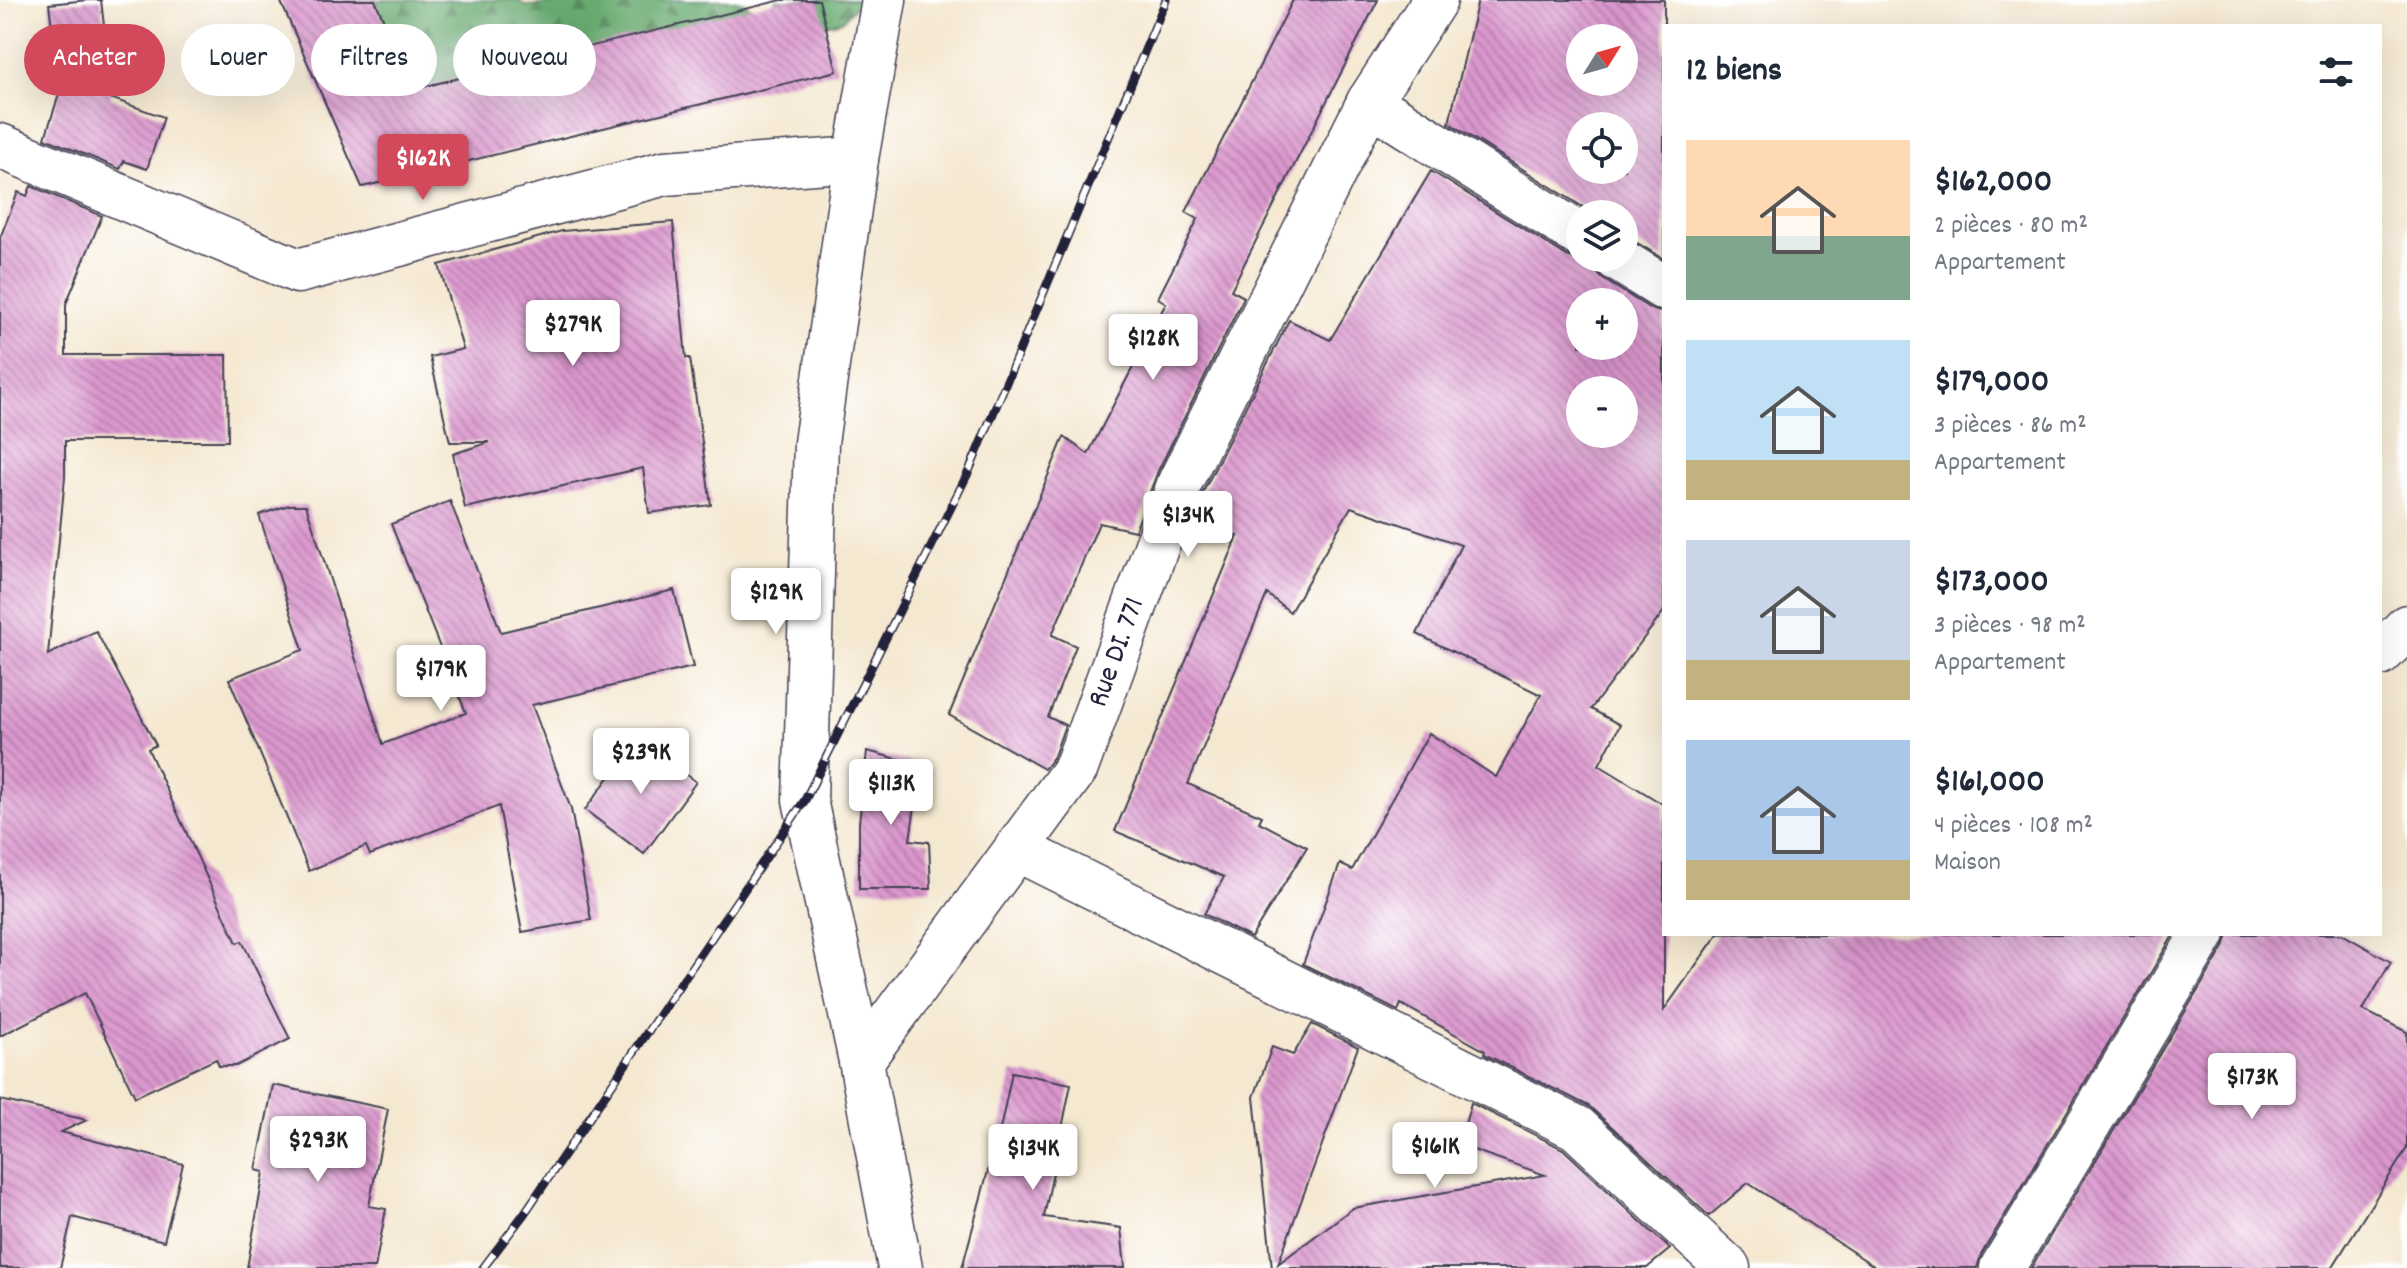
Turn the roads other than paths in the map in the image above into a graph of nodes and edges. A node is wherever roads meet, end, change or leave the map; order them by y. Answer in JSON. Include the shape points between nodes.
{"nodes":[{"id":1,"x":884,"y":0,"type":"edge"},
{"id":2,"x":1435,"y":0,"type":"edge"},
{"id":3,"x":1369,"y":102,"type":"junction"},
{"id":4,"x":0,"y":146,"type":"edge"},
{"id":5,"x":856,"y":159,"type":"junction"},
{"id":6,"x":1566,"y":226,"type":"edge"},
{"id":7,"x":1638,"y":272,"type":"edge"},
{"id":8,"x":1662,"y":287,"type":"edge"},
{"id":9,"x":2407,"y":627,"type":"edge"},
{"id":10,"x":2382,"y":652,"type":"edge"},
{"id":11,"x":1017,"y":849,"type":"junction"},
{"id":12,"x":2202,"y":936,"type":"edge"},
{"id":13,"x":861,"y":1061,"type":"junction"},
{"id":14,"x":900,"y":1268,"type":"edge"},
{"id":15,"x":1728,"y":1268,"type":"edge"},
{"id":16,"x":2002,"y":1268,"type":"edge"}],
"edges":[{"from":1,"to":5,"type":"street"},
{"from":2,"to":3,"type":"street","name":"Rue DI. 771"},
{"from":3,"to":6,"type":"street"},
{"from":3,"to":11,"type":"street","name":"Rue DI. 771","via":[[1180,482],[1076,768]]},
{"from":4,"to":5,"type":"street","via":[[298,271],[665,173]]},
{"from":5,"to":13,"type":"street","via":[[816,443],[805,800]]},
{"from":7,"to":8,"type":"street"},
{"from":9,"to":10,"type":"street"},
{"from":11,"to":13,"type":"street","name":"Rue DI. 771"},
{"from":11,"to":15,"type":"street","via":[[1577,1128]]},
{"from":12,"to":16,"type":"street"},
{"from":13,"to":14,"type":"street"}]}
